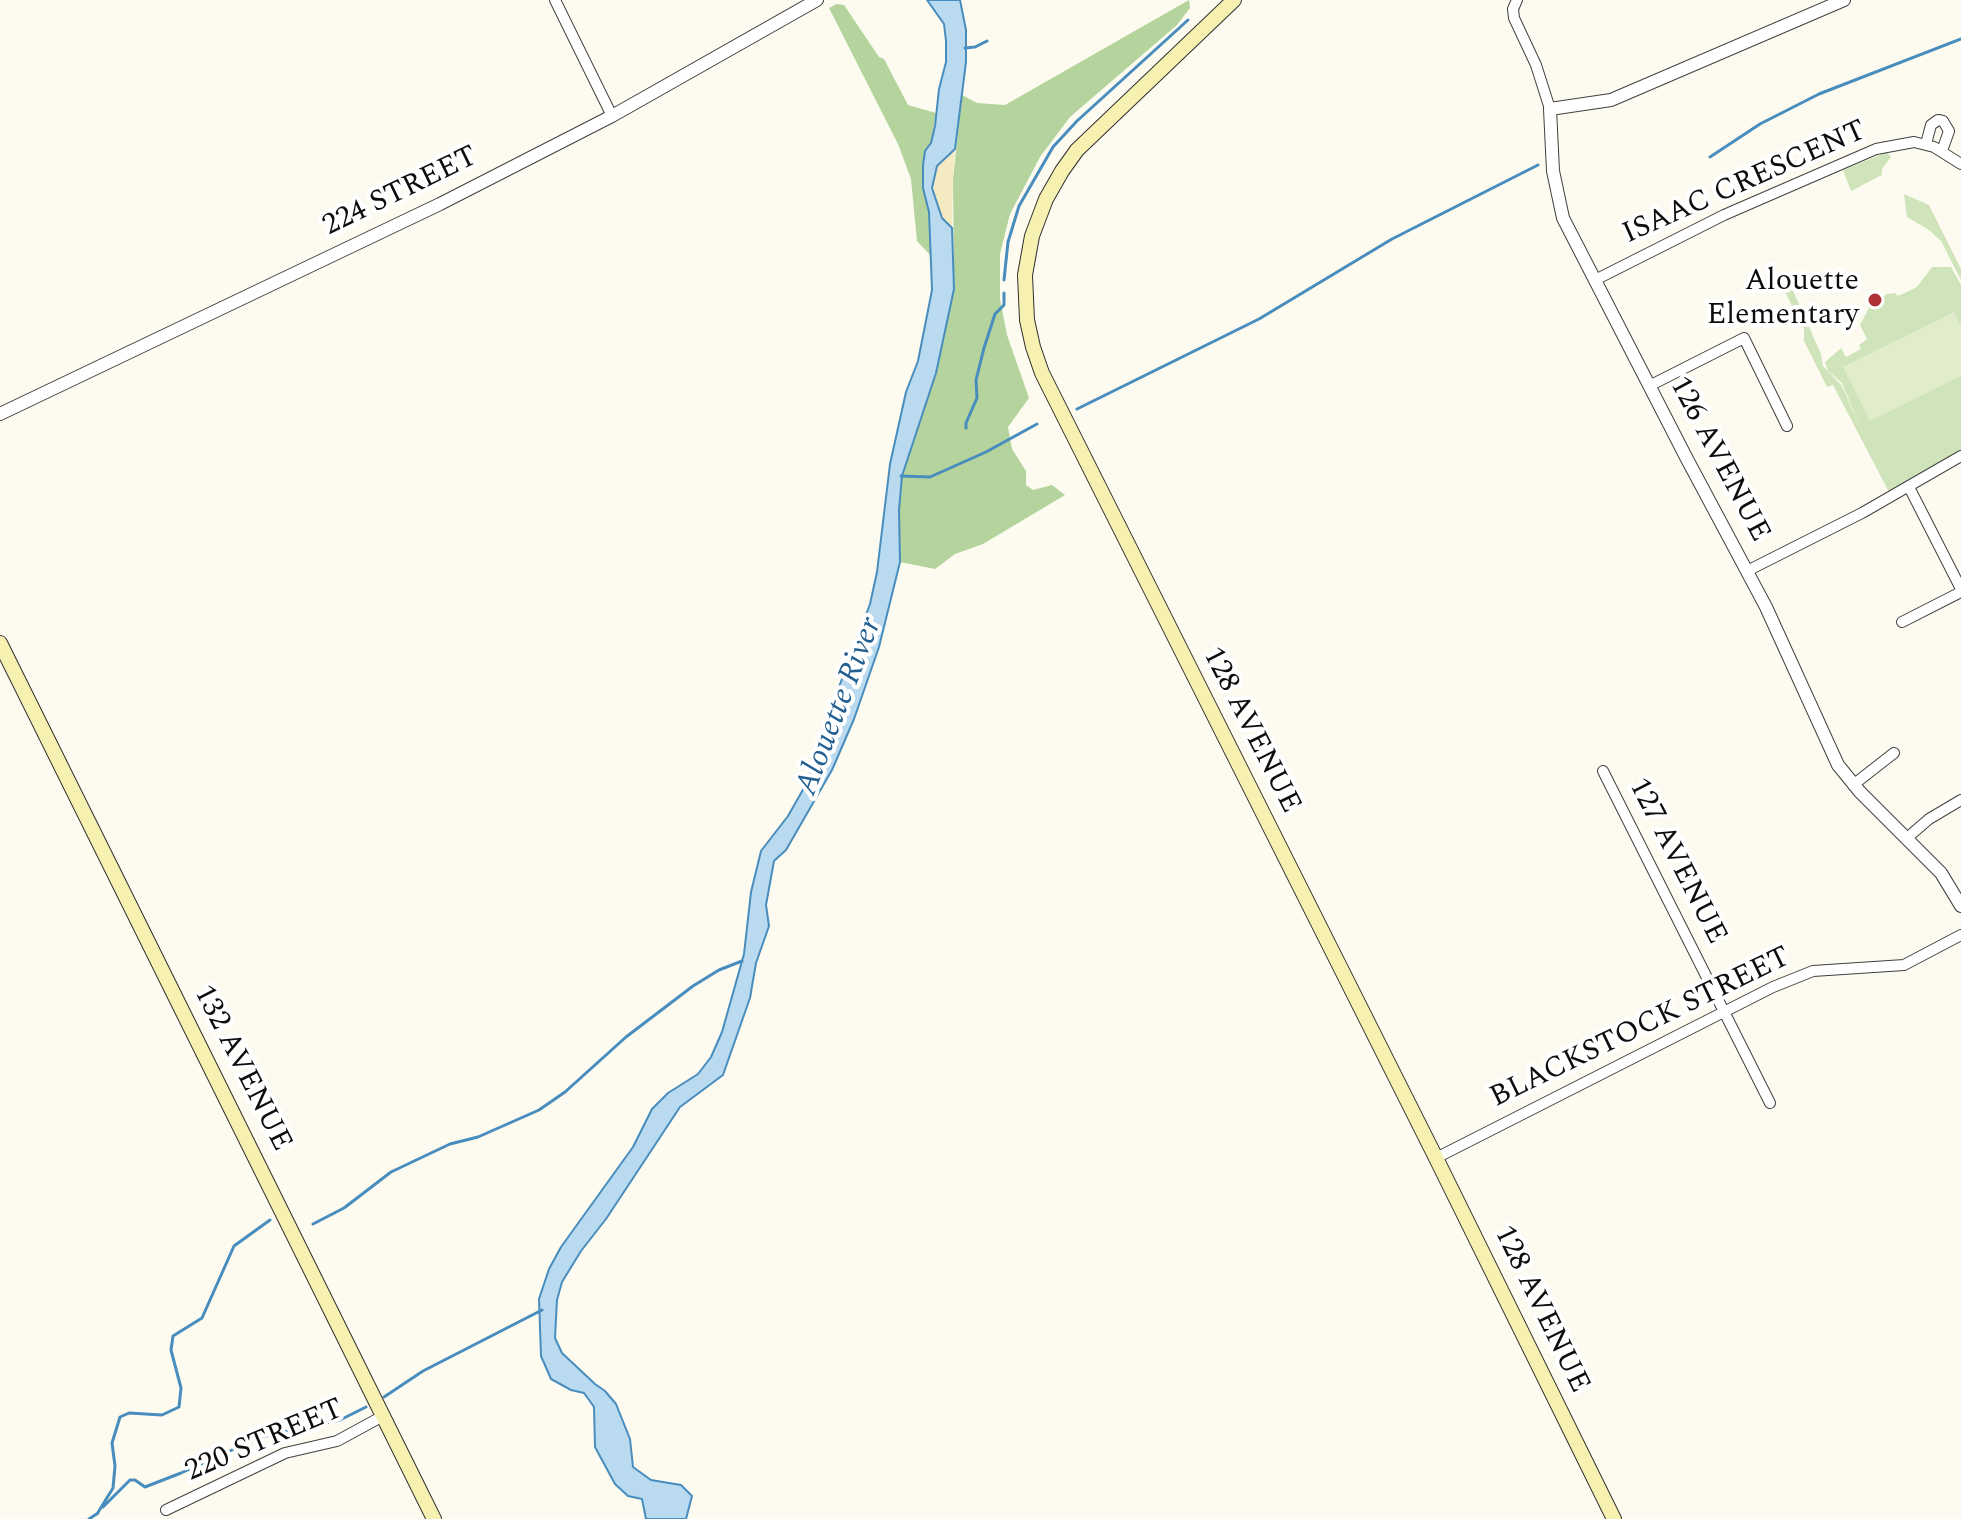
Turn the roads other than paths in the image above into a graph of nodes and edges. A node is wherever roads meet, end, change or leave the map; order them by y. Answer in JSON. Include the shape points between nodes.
{"nodes":[{"id":1,"x":555,"y":0,"type":"edge"},
{"id":2,"x":817,"y":0,"type":"edge"},
{"id":3,"x":1234,"y":0,"type":"edge"},
{"id":4,"x":1517,"y":0,"type":"edge"},
{"id":5,"x":1844,"y":0,"type":"edge"},
{"id":6,"x":1550,"y":109,"type":"junction"},
{"id":7,"x":612,"y":116,"type":"junction"},
{"id":8,"x":1926,"y":144,"type":"junction"},
{"id":9,"x":1942,"y":151,"type":"junction"},
{"id":10,"x":1961,"y":164,"type":"edge"},
{"id":11,"x":1595,"y":280,"type":"junction"},
{"id":12,"x":1649,"y":386,"type":"junction"},
{"id":13,"x":0,"y":414,"type":"edge"},
{"id":14,"x":1787,"y":426,"type":"dead end"},
{"id":15,"x":1961,"y":456,"type":"edge"},
{"id":16,"x":1909,"y":487,"type":"junction"},
{"id":17,"x":1747,"y":571,"type":"junction"},
{"id":18,"x":1961,"y":590,"type":"edge"},
{"id":19,"x":1902,"y":622,"type":"dead end"},
{"id":20,"x":0,"y":643,"type":"edge"},
{"id":21,"x":1894,"y":753,"type":"dead end"},
{"id":22,"x":1603,"y":771,"type":"dead end"},
{"id":23,"x":1853,"y":785,"type":"junction"},
{"id":24,"x":1961,"y":800,"type":"edge"},
{"id":25,"x":1907,"y":838,"type":"junction"},
{"id":26,"x":1961,"y":906,"type":"edge"},
{"id":27,"x":1961,"y":935,"type":"edge"},
{"id":28,"x":1726,"y":1013,"type":"junction"},
{"id":29,"x":1770,"y":1103,"type":"dead end"},
{"id":30,"x":1436,"y":1158,"type":"junction"},
{"id":31,"x":383,"y":1416,"type":"junction"},
{"id":32,"x":166,"y":1510,"type":"dead end"},
{"id":33,"x":434,"y":1519,"type":"edge"},
{"id":34,"x":1614,"y":1519,"type":"edge"}],
"edges":[{"from":1,"to":7,"type":"street"},
{"from":2,"to":7,"type":"street","name":"224 STREET"},
{"from":3,"to":30,"type":"main road","name":"128 AVENUE","via":[[1077,150],[1062,171],[1032,236],[1025,275],[1027,320],[1042,373]]},
{"from":4,"to":6,"type":"street","name":"126 AVENUE","via":[[1514,18]]},
{"from":5,"to":6,"type":"street","via":[[1611,100]]},
{"from":6,"to":11,"type":"street","name":"126 AVENUE","via":[[1553,171],[1563,218]]},
{"from":7,"to":13,"type":"street","name":"224 STREET"},
{"from":8,"to":9,"type":"street","name":"ISAAC CRESCENT"},
{"from":8,"to":9,"type":"street","via":[[1931,125],[1943,121],[1949,131]]},
{"from":8,"to":11,"type":"street","name":"ISAAC CRESCENT","via":[[1894,144],[1833,166]]},
{"from":9,"to":10,"type":"street","name":"ISAAC CRESCENT"},
{"from":11,"to":12,"type":"street","name":"126 AVENUE"},
{"from":12,"to":14,"type":"street","via":[[1744,338]]},
{"from":12,"to":17,"type":"street","name":"126 AVENUE"},
{"from":15,"to":16,"type":"street"},
{"from":16,"to":17,"type":"street"},
{"from":16,"to":18,"type":"street"},
{"from":17,"to":23,"type":"street","name":"126 AVENUE","via":[[1832,754]]},
{"from":18,"to":19,"type":"street"},
{"from":20,"to":31,"type":"main road","name":"132 AVENUE"},
{"from":21,"to":23,"type":"street"},
{"from":22,"to":28,"type":"street","name":"127 AVENUE"},
{"from":23,"to":25,"type":"street","name":"126 AVENUE"},
{"from":24,"to":25,"type":"street"},
{"from":25,"to":26,"type":"street","name":"126 AVENUE","via":[[1941,873]]},
{"from":27,"to":28,"type":"street","name":"BLACKSTOCK STREET","via":[[1904,965],[1813,971]]},
{"from":28,"to":29,"type":"street","name":"127 AVENUE"},
{"from":28,"to":30,"type":"street","name":"BLACKSTOCK STREET"},
{"from":30,"to":34,"type":"main road","name":"128 AVENUE"},
{"from":31,"to":32,"type":"street","name":"220 STREET","via":[[337,1441],[285,1453]]},
{"from":31,"to":33,"type":"main road","name":"132 AVENUE"}]}
